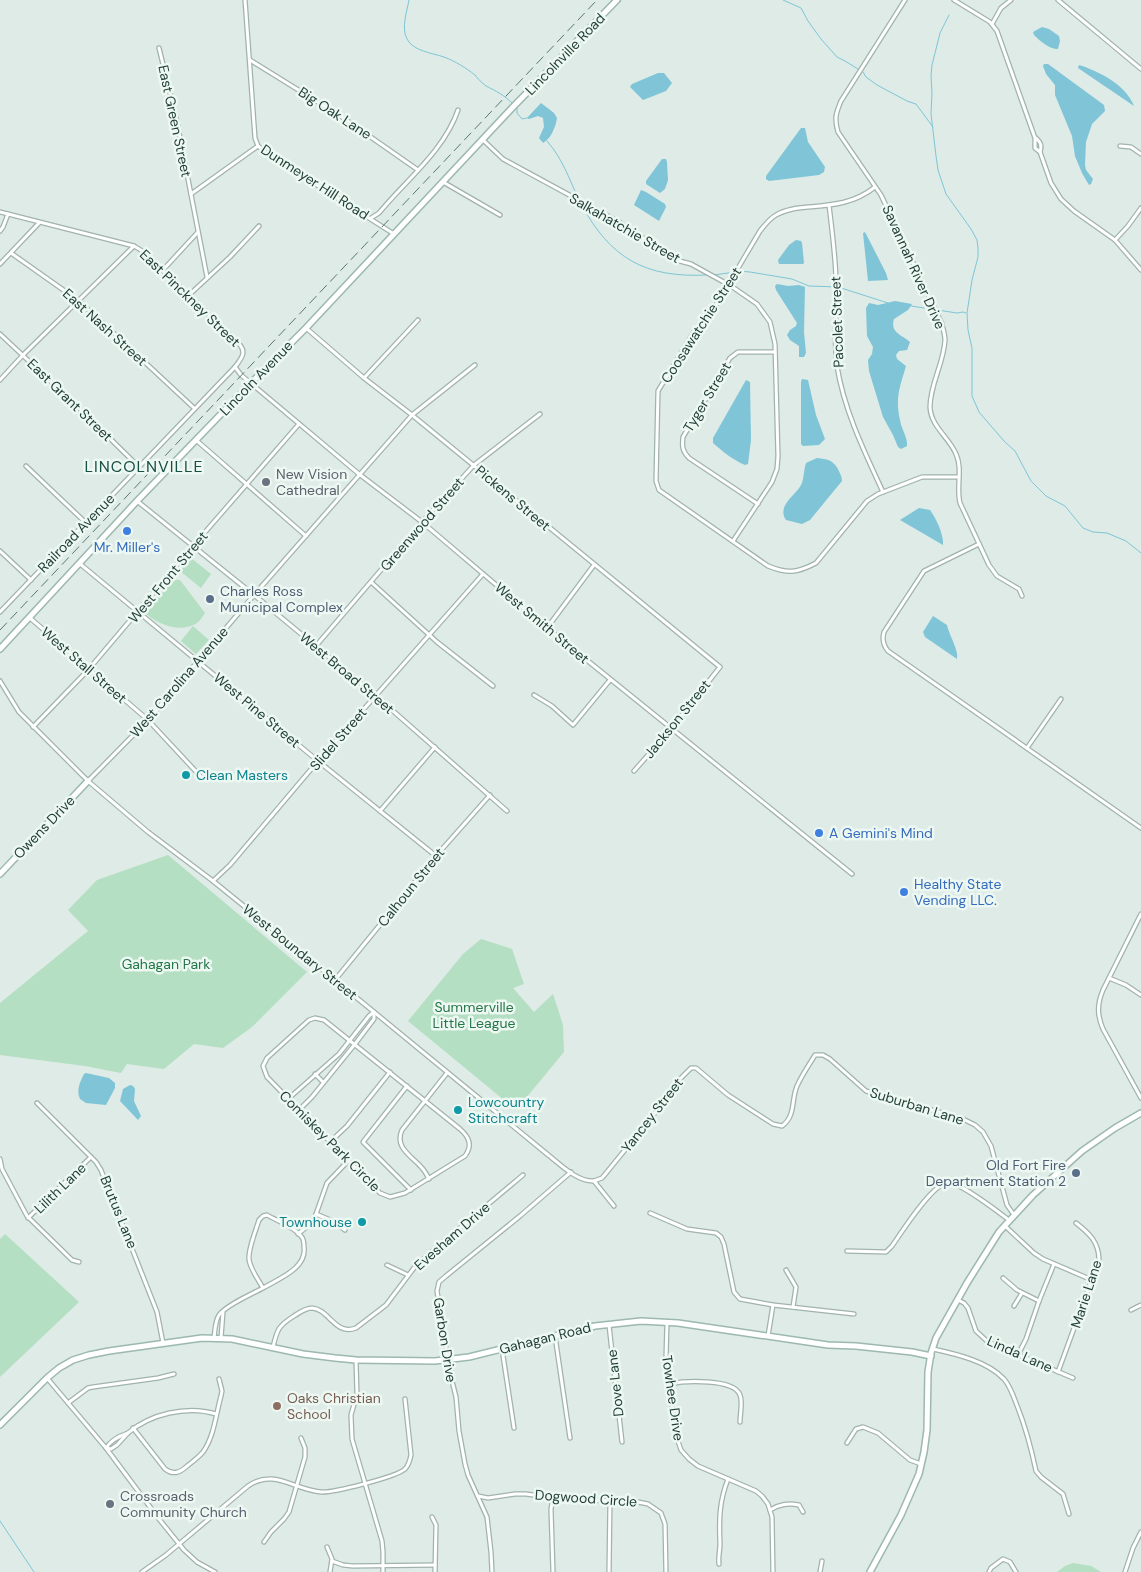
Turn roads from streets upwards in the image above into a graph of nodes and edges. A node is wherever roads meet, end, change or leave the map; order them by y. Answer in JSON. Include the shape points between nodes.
{"nodes":[{"id":1,"x":245,"y":0,"type":"edge"},
{"id":2,"x":617,"y":0,"type":"edge"},
{"id":3,"x":905,"y":0,"type":"edge"},
{"id":4,"x":954,"y":0,"type":"edge"},
{"id":5,"x":1011,"y":0,"type":"edge"},
{"id":6,"x":1058,"y":0,"type":"edge"},
{"id":7,"x":992,"y":24,"type":"junction"},
{"id":8,"x":159,"y":48,"type":"dead end"},
{"id":9,"x":250,"y":60,"type":"junction"},
{"id":10,"x":1141,"y":69,"type":"edge"},
{"id":11,"x":513,"y":107,"type":"joint"},
{"id":12,"x":458,"y":110,"type":"dead end"},
{"id":13,"x":483,"y":140,"type":"junction"},
{"id":14,"x":258,"y":146,"type":"junction"},
{"id":15,"x":1120,"y":146,"type":"dead end"},
{"id":16,"x":1141,"y":154,"type":"edge"},
{"id":17,"x":418,"y":170,"type":"junction"},
{"id":18,"x":443,"y":182,"type":"junction"},
{"id":19,"x":875,"y":187,"type":"junction"},
{"id":20,"x":191,"y":194,"type":"junction"},
{"id":21,"x":829,"y":205,"type":"junction"},
{"id":22,"x":1141,"y":208,"type":"edge"},
{"id":23,"x":0,"y":212,"type":"edge"},
{"id":24,"x":8,"y":214,"type":"junction"},
{"id":25,"x":500,"y":215,"type":"dead end"},
{"id":26,"x":371,"y":218,"type":"junction"},
{"id":27,"x":39,"y":222,"type":"junction"},
{"id":28,"x":259,"y":226,"type":"dead end"},
{"id":29,"x":0,"y":231,"type":"edge"},
{"id":30,"x":198,"y":232,"type":"junction"},
{"id":31,"x":394,"y":234,"type":"junction"},
{"id":32,"x":1115,"y":240,"type":"junction"},
{"id":33,"x":134,"y":246,"type":"junction"},
{"id":34,"x":11,"y":253,"type":"junction"},
{"id":35,"x":0,"y":264,"type":"edge"},
{"id":36,"x":164,"y":270,"type":"junction"},
{"id":37,"x":1141,"y":270,"type":"edge"},
{"id":38,"x":207,"y":277,"type":"junction"},
{"id":39,"x":728,"y":285,"type":"junction"},
{"id":40,"x":189,"y":296,"type":"junction"},
{"id":41,"x":79,"y":301,"type":"junction"},
{"id":42,"x":418,"y":320,"type":"dead end"},
{"id":43,"x":306,"y":328,"type":"junction"},
{"id":44,"x":0,"y":334,"type":"edge"},
{"id":45,"x":775,"y":352,"type":"junction"},
{"id":46,"x":23,"y":355,"type":"junction"},
{"id":47,"x":475,"y":364,"type":"dead end"},
{"id":48,"x":235,"y":367,"type":"junction"},
{"id":49,"x":364,"y":378,"type":"junction"},
{"id":50,"x":0,"y":380,"type":"edge"},
{"id":51,"x":251,"y":383,"type":"junction"},
{"id":52,"x":194,"y":408,"type":"junction"},
{"id":53,"x":540,"y":414,"type":"dead end"},
{"id":54,"x":412,"y":415,"type":"junction"},
{"id":55,"x":299,"y":424,"type":"junction"},
{"id":56,"x":196,"y":440,"type":"junction"},
{"id":57,"x":474,"y":465,"type":"junction"},
{"id":58,"x":26,"y":466,"type":"dead end"},
{"id":59,"x":139,"y":467,"type":"junction"},
{"id":60,"x":360,"y":474,"type":"junction"},
{"id":61,"x":958,"y":476,"type":"junction"},
{"id":62,"x":248,"y":484,"type":"junction"},
{"id":63,"x":883,"y":492,"type":"junction"},
{"id":64,"x":137,"y":501,"type":"junction"},
{"id":65,"x":758,"y":504,"type":"junction"},
{"id":66,"x":422,"y":522,"type":"junction"},
{"id":67,"x":86,"y":523,"type":"junction"},
{"id":68,"x":306,"y":536,"type":"junction"},
{"id":69,"x":733,"y":541,"type":"junction"},
{"id":70,"x":979,"y":544,"type":"junction"},
{"id":71,"x":193,"y":546,"type":"junction"},
{"id":72,"x":0,"y":551,"type":"edge"},
{"id":73,"x":79,"y":563,"type":"junction"},
{"id":74,"x":594,"y":565,"type":"junction"},
{"id":75,"x":483,"y":574,"type":"junction"},
{"id":76,"x":31,"y":580,"type":"junction"},
{"id":77,"x":371,"y":582,"type":"junction"},
{"id":78,"x":254,"y":595,"type":"junction"},
{"id":79,"x":1022,"y":596,"type":"dead end"},
{"id":80,"x":0,"y":612,"type":"edge"},
{"id":81,"x":138,"y":612,"type":"junction"},
{"id":82,"x":30,"y":618,"type":"junction"},
{"id":83,"x":547,"y":628,"type":"junction"},
{"id":84,"x":429,"y":635,"type":"junction"},
{"id":85,"x":316,"y":647,"type":"junction"},
{"id":86,"x":0,"y":649,"type":"edge"},
{"id":87,"x":198,"y":661,"type":"junction"},
{"id":88,"x":720,"y":667,"type":"joint"},
{"id":89,"x":89,"y":669,"type":"junction"},
{"id":90,"x":0,"y":680,"type":"edge"},
{"id":91,"x":610,"y":680,"type":"junction"},
{"id":92,"x":493,"y":686,"type":"dead end"},
{"id":93,"x":534,"y":695,"type":"dead end"},
{"id":94,"x":376,"y":696,"type":"junction"},
{"id":95,"x":1061,"y":699,"type":"dead end"},
{"id":96,"x":148,"y":720,"type":"junction"},
{"id":97,"x":33,"y":727,"type":"junction"},
{"id":98,"x":671,"y":729,"type":"junction"},
{"id":99,"x":435,"y":747,"type":"junction"},
{"id":100,"x":1027,"y":748,"type":"junction"},
{"id":101,"x":318,"y":762,"type":"junction"},
{"id":102,"x":634,"y":771,"type":"dead end"},
{"id":103,"x":202,"y":778,"type":"dead end"},
{"id":104,"x":88,"y":781,"type":"junction"},
{"id":105,"x":490,"y":795,"type":"junction"},
{"id":106,"x":380,"y":811,"type":"junction"},
{"id":107,"x":507,"y":811,"type":"dead end"},
{"id":108,"x":1141,"y":828,"type":"edge"},
{"id":109,"x":436,"y":856,"type":"junction"},
{"id":110,"x":0,"y":874,"type":"edge"},
{"id":111,"x":852,"y":874,"type":"dead end"},
{"id":112,"x":213,"y":881,"type":"junction"},
{"id":113,"x":1141,"y":914,"type":"edge"},
{"id":114,"x":1109,"y":978,"type":"junction"},
{"id":115,"x":335,"y":980,"type":"junction"},
{"id":116,"x":1141,"y":996,"type":"edge"},
{"id":117,"x":374,"y":1012,"type":"junction"},
{"id":118,"x":350,"y":1040,"type":"junction"},
{"id":119,"x":355,"y":1044,"type":"junction"},
{"id":120,"x":830,"y":1059,"type":"joint"},
{"id":121,"x":390,"y":1072,"type":"junction"},
{"id":122,"x":447,"y":1073,"type":"junction"},
{"id":123,"x":316,"y":1074,"type":"junction"},
{"id":124,"x":323,"y":1082,"type":"junction"},
{"id":125,"x":407,"y":1086,"type":"junction"},
{"id":126,"x":1141,"y":1098,"type":"edge"},
{"id":127,"x":288,"y":1099,"type":"junction"},
{"id":128,"x":426,"y":1101,"type":"junction"},
{"id":129,"x":37,"y":1104,"type":"dead end"},
{"id":130,"x":299,"y":1110,"type":"junction"},
{"id":131,"x":1141,"y":1113,"type":"edge"},
{"id":132,"x":330,"y":1142,"type":"junction"},
{"id":133,"x":91,"y":1157,"type":"junction"},
{"id":134,"x":0,"y":1159,"type":"edge"},
{"id":135,"x":349,"y":1160,"type":"junction"},
{"id":136,"x":571,"y":1172,"type":"junction"},
{"id":137,"x":524,"y":1175,"type":"dead end"},
{"id":138,"x":429,"y":1179,"type":"junction"},
{"id":139,"x":594,"y":1181,"type":"junction"},
{"id":140,"x":411,"y":1190,"type":"junction"},
{"id":141,"x":614,"y":1206,"type":"dead end"},
{"id":142,"x":650,"y":1213,"type":"dead end"},
{"id":143,"x":316,"y":1214,"type":"junction"},
{"id":144,"x":1014,"y":1215,"type":"junction"},
{"id":145,"x":28,"y":1218,"type":"junction"},
{"id":146,"x":1009,"y":1220,"type":"junction"},
{"id":147,"x":1076,"y":1223,"type":"dead end"},
{"id":148,"x":1005,"y":1226,"type":"junction"},
{"id":149,"x":345,"y":1230,"type":"dead end"},
{"id":150,"x":298,"y":1234,"type":"junction"},
{"id":151,"x":847,"y":1251,"type":"dead end"},
{"id":152,"x":79,"y":1262,"type":"dead end"},
{"id":153,"x":1054,"y":1264,"type":"junction"},
{"id":154,"x":387,"y":1265,"type":"dead end"},
{"id":155,"x":786,"y":1270,"type":"dead end"},
{"id":156,"x":408,"y":1275,"type":"junction"},
{"id":157,"x":1004,"y":1278,"type":"dead end"},
{"id":158,"x":1092,"y":1280,"type":"junction"},
{"id":159,"x":263,"y":1288,"type":"junction"},
{"id":160,"x":1022,"y":1293,"type":"junction"},
{"id":161,"x":958,"y":1300,"type":"junction"},
{"id":162,"x":1039,"y":1300,"type":"junction"},
{"id":163,"x":773,"y":1305,"type":"junction"},
{"id":164,"x":1141,"y":1305,"type":"edge"},
{"id":165,"x":1014,"y":1306,"type":"dead end"},
{"id":166,"x":793,"y":1307,"type":"junction"},
{"id":167,"x":1131,"y":1310,"type":"dead end"},
{"id":168,"x":223,"y":1312,"type":"junction"},
{"id":169,"x":854,"y":1314,"type":"dead end"},
{"id":170,"x":668,"y":1322,"type":"junction"},
{"id":171,"x":609,"y":1324,"type":"junction"},
{"id":172,"x":555,"y":1336,"type":"junction"},
{"id":173,"x":768,"y":1336,"type":"junction"},
{"id":174,"x":214,"y":1338,"type":"junction"},
{"id":175,"x":221,"y":1338,"type":"junction"},
{"id":176,"x":162,"y":1343,"type":"junction"},
{"id":177,"x":273,"y":1347,"type":"junction"},
{"id":178,"x":502,"y":1348,"type":"junction"},
{"id":179,"x":932,"y":1349,"type":"junction"},
{"id":180,"x":1018,"y":1355,"type":"junction"},
{"id":181,"x":930,"y":1356,"type":"junction"},
{"id":182,"x":448,"y":1359,"type":"junction"},
{"id":183,"x":356,"y":1360,"type":"junction"},
{"id":184,"x":1058,"y":1372,"type":"junction"},
{"id":185,"x":174,"y":1374,"type":"dead end"},
{"id":186,"x":47,"y":1378,"type":"junction"},
{"id":187,"x":1073,"y":1378,"type":"dead end"},
{"id":188,"x":219,"y":1379,"type":"dead end"},
{"id":189,"x":669,"y":1384,"type":"junction"},
{"id":190,"x":404,"y":1399,"type":"dead end"},
{"id":191,"x":68,"y":1404,"type":"junction"},
{"id":192,"x":216,"y":1414,"type":"junction"},
{"id":193,"x":740,"y":1422,"type":"dead end"},
{"id":194,"x":0,"y":1425,"type":"edge"},
{"id":195,"x":133,"y":1428,"type":"junction"},
{"id":196,"x":514,"y":1428,"type":"dead end"},
{"id":197,"x":128,"y":1433,"type":"junction"},
{"id":198,"x":301,"y":1438,"type":"dead end"},
{"id":199,"x":570,"y":1438,"type":"dead end"},
{"id":200,"x":622,"y":1442,"type":"dead end"},
{"id":201,"x":847,"y":1443,"type":"dead end"},
{"id":202,"x":106,"y":1448,"type":"junction"},
{"id":203,"x":922,"y":1464,"type":"junction"},
{"id":204,"x":728,"y":1479,"type":"junction"},
{"id":205,"x":364,"y":1483,"type":"junction"},
{"id":206,"x":296,"y":1485,"type":"junction"},
{"id":207,"x":478,"y":1496,"type":"junction"},
{"id":208,"x":553,"y":1498,"type":"junction"},
{"id":209,"x":610,"y":1501,"type":"junction"},
{"id":210,"x":770,"y":1510,"type":"junction"},
{"id":211,"x":803,"y":1512,"type":"dead end"},
{"id":212,"x":1069,"y":1514,"type":"dead end"},
{"id":213,"x":432,"y":1517,"type":"dead end"},
{"id":214,"x":1141,"y":1532,"type":"edge"},
{"id":215,"x":264,"y":1542,"type":"dead end"},
{"id":216,"x":180,"y":1544,"type":"junction"},
{"id":217,"x":328,"y":1547,"type":"dead end"},
{"id":218,"x":332,"y":1561,"type":"junction"},
{"id":219,"x":822,"y":1561,"type":"dead end"},
{"id":220,"x":718,"y":1564,"type":"dead end"},
{"id":221,"x":383,"y":1565,"type":"junction"},
{"id":222,"x":435,"y":1565,"type":"junction"},
{"id":223,"x":142,"y":1572,"type":"edge"},
{"id":224,"x":215,"y":1572,"type":"edge"},
{"id":225,"x":330,"y":1572,"type":"edge"},
{"id":226,"x":383,"y":1572,"type":"edge"},
{"id":227,"x":435,"y":1572,"type":"edge"},
{"id":228,"x":492,"y":1572,"type":"edge"},
{"id":229,"x":553,"y":1572,"type":"edge"},
{"id":230,"x":609,"y":1572,"type":"edge"},
{"id":231,"x":666,"y":1572,"type":"edge"},
{"id":232,"x":773,"y":1572,"type":"edge"},
{"id":233,"x":820,"y":1572,"type":"edge"},
{"id":234,"x":870,"y":1572,"type":"edge"},
{"id":235,"x":989,"y":1572,"type":"edge"},
{"id":236,"x":1016,"y":1572,"type":"edge"},
{"id":237,"x":1125,"y":1572,"type":"edge"}],
"edges":[{"from":1,"to":9,"type":"street","name":"Dunmeyer Hill Road"},
{"from":2,"to":11,"type":"street","name":"Lincolnville Road"},
{"from":3,"to":19,"type":"street","name":"Savannah River Drive","via":[[836,113],[838,132]]},
{"from":4,"to":7,"type":"street"},
{"from":5,"to":7,"type":"street","via":[[1001,8]]},
{"from":6,"to":10,"type":"street"},
{"from":7,"to":32,"type":"street","via":[[1001,38],[1035,138],[1040,142],[1040,152],[1061,199]]},
{"from":8,"to":20,"type":"street","name":"East Green Street"},
{"from":9,"to":14,"type":"street","name":"Dunmeyer Hill Road"},
{"from":9,"to":17,"type":"street","name":"Big Oak Lane","via":[[342,117]]},
{"from":11,"to":13,"type":"street","name":"Lincoln Avenue"},
{"from":12,"to":17,"type":"street","via":[[449,130]]},
{"from":13,"to":18,"type":"street","name":"Lincoln Avenue"},
{"from":13,"to":39,"type":"street","name":"Salkahatchie Street","via":[[503,159],[619,222],[676,260],[691,264]]},
{"from":14,"to":20,"type":"street"},
{"from":14,"to":26,"type":"street","name":"Dunmeyer Hill Road"},
{"from":15,"to":16,"type":"street","via":[[1131,147]]},
{"from":17,"to":26,"type":"street","via":[[380,213]]},
{"from":18,"to":25,"type":"street"},
{"from":18,"to":31,"type":"street","name":"Lincoln Avenue"},
{"from":19,"to":21,"type":"street","name":"Coosawatchie Street","via":[[856,199]]},
{"from":19,"to":61,"type":"street","name":"Savannah River Drive","via":[[942,324],[945,338],[930,407],[938,429],[956,453]]},
{"from":20,"to":30,"type":"street","name":"East Green Street"},
{"from":21,"to":39,"type":"street","name":"Coosawatchie Street","via":[[787,210],[768,221]]},
{"from":21,"to":63,"type":"street","name":"Pacolet Street","via":[[836,279],[837,364],[853,424]]},
{"from":22,"to":32,"type":"street"},
{"from":23,"to":24,"type":"street","name":"East Pinckney Street"},
{"from":24,"to":27,"type":"street","name":"East Pinckney Street"},
{"from":24,"to":29,"type":"street"},
{"from":26,"to":31,"type":"street","name":"Dunmeyer Hill Road"},
{"from":27,"to":33,"type":"street","name":"East Pinckney Street"},
{"from":27,"to":34,"type":"street"},
{"from":28,"to":38,"type":"street"},
{"from":30,"to":36,"type":"street"},
{"from":30,"to":38,"type":"street","name":"East Green Street"},
{"from":31,"to":43,"type":"street","name":"Lincoln Avenue"},
{"from":32,"to":37,"type":"street"},
{"from":33,"to":36,"type":"street","name":"East Pinckney Street"},
{"from":33,"to":41,"type":"street"},
{"from":34,"to":35,"type":"street"},
{"from":34,"to":41,"type":"street","name":"East Nash Street"},
{"from":36,"to":40,"type":"street","name":"East Pinckney Street"},
{"from":38,"to":40,"type":"street"},
{"from":39,"to":45,"type":"street","name":"Salkahatchie Street","via":[[757,304],[770,322]]},
{"from":39,"to":69,"type":"street","name":"Coosawatchie Street","via":[[710,317],[695,330],[658,391],[656,481],[659,490]]},
{"from":40,"to":48,"type":"street","name":"East Pinckney Street","via":[[243,348],[241,360]]},
{"from":41,"to":46,"type":"street"},
{"from":41,"to":52,"type":"street","name":"East Nash Street"},
{"from":42,"to":49,"type":"street"},
{"from":43,"to":49,"type":"street","name":"Pickens Street"},
{"from":43,"to":51,"type":"street","name":"Lincoln Avenue"},
{"from":44,"to":46,"type":"street","name":"East Grant Street"},
{"from":45,"to":65,"type":"street","name":"Salkahatchie Street","via":[[777,470]]},
{"from":45,"to":65,"type":"street","name":"Tyger Street","via":[[738,352],[730,358],[683,437],[682,447],[689,458]]},
{"from":46,"to":50,"type":"street"},
{"from":46,"to":59,"type":"street","name":"East Grant Street"},
{"from":47,"to":54,"type":"street","name":"West Carolina Avenue"},
{"from":48,"to":51,"type":"street","name":"West Smith Street"},
{"from":48,"to":52,"type":"street","name":"Railroad Avenue"},
{"from":49,"to":54,"type":"street","name":"Pickens Street"},
{"from":51,"to":55,"type":"street","name":"West Smith Street"},
{"from":51,"to":56,"type":"street","name":"Lincoln Avenue"},
{"from":52,"to":59,"type":"street","name":"Railroad Avenue"},
{"from":53,"to":57,"type":"street","name":"Greenwood Street"},
{"from":54,"to":57,"type":"street","name":"Pickens Street"},
{"from":54,"to":60,"type":"street","name":"West Carolina Avenue"},
{"from":55,"to":60,"type":"street","name":"West Smith Street"},
{"from":55,"to":62,"type":"street","name":"West Front Street"},
{"from":56,"to":62,"type":"street"},
{"from":56,"to":64,"type":"street","name":"Lincoln Avenue"},
{"from":57,"to":66,"type":"street","name":"Greenwood Street"},
{"from":57,"to":74,"type":"street","name":"Pickens Street"},
{"from":58,"to":67,"type":"street"},
{"from":59,"to":67,"type":"street","name":"Railroad Avenue"},
{"from":60,"to":66,"type":"street","name":"West Smith Street"},
{"from":60,"to":68,"type":"street","name":"West Carolina Avenue"},
{"from":61,"to":63,"type":"street","name":"Coosawatchie Street","via":[[922,477]]},
{"from":61,"to":70,"type":"street","name":"Savannah River Drive","via":[[960,503]]},
{"from":62,"to":68,"type":"street"},
{"from":62,"to":71,"type":"street","name":"West Front Street"},
{"from":63,"to":69,"type":"street","name":"Coosawatchie Street","via":[[867,502],[816,563],[806,568],[781,571],[768,566]]},
{"from":64,"to":71,"type":"street","name":"West Broad Street"},
{"from":64,"to":73,"type":"street","name":"Lincoln Avenue"},
{"from":65,"to":69,"type":"street","name":"Salkahatchie Street"},
{"from":66,"to":75,"type":"street","name":"West Smith Street"},
{"from":66,"to":77,"type":"street","name":"Greenwood Street"},
{"from":67,"to":76,"type":"street","name":"Railroad Avenue"},
{"from":68,"to":78,"type":"street","name":"West Carolina Avenue"},
{"from":70,"to":79,"type":"street","name":"Savannah River Drive","via":[[997,576],[1019,589]]},
{"from":70,"to":100,"type":"street","via":[[924,571],[884,632],[883,642],[888,651]]},
{"from":71,"to":78,"type":"street","name":"West Broad Street"},
{"from":71,"to":81,"type":"street","name":"West Front Street"},
{"from":72,"to":76,"type":"street"},
{"from":73,"to":81,"type":"street","name":"West Pine Street"},
{"from":73,"to":82,"type":"street","name":"Lincoln Avenue"},
{"from":74,"to":83,"type":"street"},
{"from":74,"to":88,"type":"street","name":"Pickens Street"},
{"from":75,"to":83,"type":"street","name":"West Smith Street"},
{"from":75,"to":84,"type":"street","name":"Slidel Street"},
{"from":76,"to":80,"type":"street","name":"Railroad Avenue"},
{"from":77,"to":84,"type":"street"},
{"from":77,"to":85,"type":"street","name":"Greenwood Street"},
{"from":78,"to":85,"type":"street","name":"West Broad Street"},
{"from":78,"to":87,"type":"street","name":"West Carolina Avenue"},
{"from":81,"to":87,"type":"street","name":"West Pine Street"},
{"from":81,"to":89,"type":"street","name":"West Front Street"},
{"from":82,"to":86,"type":"street","name":"Lincoln Avenue"},
{"from":82,"to":89,"type":"street","name":"West Stall Street"},
{"from":83,"to":91,"type":"street","name":"West Smith Street"},
{"from":84,"to":92,"type":"street"},
{"from":84,"to":94,"type":"street","name":"Slidel Street"},
{"from":85,"to":94,"type":"street","name":"West Broad Street"},
{"from":87,"to":96,"type":"street","name":"West Carolina Avenue"},
{"from":87,"to":101,"type":"street","name":"West Pine Street"},
{"from":88,"to":98,"type":"street","name":"Jackson Street"},
{"from":89,"to":96,"type":"street","name":"West Stall Street"},
{"from":89,"to":97,"type":"street","name":"West Front Street"},
{"from":90,"to":97,"type":"street","name":"West Boundary Street","via":[[19,712]]},
{"from":91,"to":93,"type":"street","via":[[573,725]]},
{"from":91,"to":98,"type":"street","name":"West Smith Street"},
{"from":94,"to":99,"type":"street","name":"West Broad Street"},
{"from":94,"to":101,"type":"street","name":"Slidel Street"},
{"from":95,"to":100,"type":"street"},
{"from":96,"to":103,"type":"street","name":"West Stall Street"},
{"from":96,"to":104,"type":"street","name":"West Carolina Avenue"},
{"from":97,"to":104,"type":"street","name":"West Boundary Street"},
{"from":98,"to":102,"type":"street","name":"Jackson Street"},
{"from":98,"to":111,"type":"street","name":"West Smith Street"},
{"from":99,"to":105,"type":"street","name":"West Broad Street"},
{"from":99,"to":106,"type":"street"},
{"from":100,"to":108,"type":"street"},
{"from":101,"to":106,"type":"street","name":"West Pine Street"},
{"from":101,"to":112,"type":"street","name":"Slidel Street"},
{"from":104,"to":110,"type":"street","name":"Owens Drive"},
{"from":104,"to":112,"type":"street","name":"West Boundary Street"},
{"from":105,"to":107,"type":"street","name":"West Broad Street"},
{"from":105,"to":109,"type":"street","name":"Calhoun Street"},
{"from":106,"to":109,"type":"street","name":"West Pine Street"},
{"from":109,"to":115,"type":"street","name":"Calhoun Street"},
{"from":112,"to":115,"type":"street","name":"West Boundary Street"},
{"from":113,"to":114,"type":"street"},
{"from":114,"to":116,"type":"street"},
{"from":114,"to":126,"type":"street","via":[[1100,998],[1098,1014]]},
{"from":115,"to":117,"type":"street","name":"West Boundary Street"},
{"from":117,"to":118,"type":"street"},
{"from":117,"to":119,"type":"street","via":[[374,1019]]},
{"from":117,"to":122,"type":"street","name":"West Boundary Street"},
{"from":118,"to":119,"type":"street","name":"Comiskey Park Circle"},
{"from":118,"to":123,"type":"street"},
{"from":118,"to":127,"type":"street","name":"Comiskey Park Circle","via":[[324,1020],[316,1018],[308,1020],[270,1054],[263,1066],[265,1074]]},
{"from":119,"to":121,"type":"street","name":"Comiskey Park Circle"},
{"from":119,"to":124,"type":"street"},
{"from":120,"to":139,"type":"street","name":"Yancey Street","via":[[815,1055],[796,1088],[790,1117],[782,1126],[728,1094],[696,1068],[691,1068],[602,1178]]},
{"from":120,"to":144,"type":"street","name":"Suburban Lane","via":[[866,1091],[963,1120],[981,1129],[991,1146],[1007,1205]]},
{"from":121,"to":125,"type":"street","name":"Comiskey Park Circle"},
{"from":121,"to":132,"type":"street"},
{"from":122,"to":128,"type":"street"},
{"from":122,"to":136,"type":"street","name":"West Boundary Street"},
{"from":123,"to":124,"type":"street"},
{"from":123,"to":127,"type":"street"},
{"from":124,"to":130,"type":"street"},
{"from":125,"to":128,"type":"street","name":"Comiskey Park Circle"},
{"from":125,"to":140,"type":"street","via":[[363,1142]]},
{"from":127,"to":130,"type":"street","name":"Comiskey Park Circle"},
{"from":128,"to":138,"type":"street","via":[[402,1130],[399,1139]]},
{"from":128,"to":138,"type":"street","name":"Comiskey Park Circle","via":[[460,1129],[470,1144],[465,1156]]},
{"from":129,"to":133,"type":"street","name":"Brutus Lane"},
{"from":130,"to":132,"type":"street","name":"Comiskey Park Circle"},
{"from":131,"to":144,"type":"street","via":[[1082,1151]]},
{"from":132,"to":135,"type":"street","name":"Comiskey Park Circle"},
{"from":133,"to":145,"type":"street","name":"Lilith Lane"},
{"from":133,"to":176,"type":"street","name":"Brutus Lane","via":[[101,1170],[146,1279],[157,1312]]},
{"from":134,"to":145,"type":"street"},
{"from":135,"to":140,"type":"street","name":"Comiskey Park Circle","via":[[386,1196],[395,1197]]},
{"from":135,"to":143,"type":"street","via":[[327,1183]]},
{"from":136,"to":139,"type":"street","name":"West Boundary Street"},
{"from":136,"to":182,"type":"street","name":"Garbon Drive","via":[[439,1282],[437,1292]]},
{"from":137,"to":156,"type":"street","name":"Evesham Drive"},
{"from":138,"to":140,"type":"street","name":"Comiskey Park Circle"},
{"from":139,"to":141,"type":"street"},
{"from":142,"to":163,"type":"street","via":[[681,1227],[719,1235],[724,1244],[735,1295],[742,1300]]},
{"from":143,"to":149,"type":"street"},
{"from":143,"to":150,"type":"street"},
{"from":144,"to":146,"type":"street"},
{"from":145,"to":152,"type":"street","via":[[72,1260]]},
{"from":146,"to":148,"type":"street"},
{"from":146,"to":151,"type":"street","via":[[974,1195],[951,1183],[942,1184],[886,1252]]},
{"from":147,"to":158,"type":"street","name":"Marie Lane","via":[[1091,1235],[1098,1248],[1099,1260]]},
{"from":148,"to":153,"type":"street","via":[[1034,1253]]},
{"from":148,"to":161,"type":"street"},
{"from":150,"to":159,"type":"street","via":[[304,1245],[302,1261]]},
{"from":150,"to":159,"type":"street","via":[[267,1215],[259,1220],[249,1260]]},
{"from":153,"to":158,"type":"street"},
{"from":153,"to":162,"type":"street"},
{"from":154,"to":156,"type":"street"},
{"from":155,"to":166,"type":"street","via":[[796,1286]]},
{"from":156,"to":177,"type":"street","name":"Evesham Drive","via":[[386,1306],[356,1328],[351,1330],[337,1326],[312,1308],[281,1324]]},
{"from":157,"to":160,"type":"street"},
{"from":158,"to":184,"type":"street","name":"Marie Lane"},
{"from":159,"to":168,"type":"street"},
{"from":160,"to":162,"type":"street"},
{"from":160,"to":165,"type":"street"},
{"from":161,"to":179,"type":"street"},
{"from":161,"to":180,"type":"street","name":"Linda Lane","via":[[968,1308],[974,1327],[981,1336]]},
{"from":162,"to":180,"type":"street"},
{"from":163,"to":166,"type":"street"},
{"from":163,"to":173,"type":"street"},
{"from":164,"to":167,"type":"street"},
{"from":166,"to":169,"type":"street"},
{"from":168,"to":174,"type":"street","via":[[216,1323]]},
{"from":168,"to":175,"type":"street"},
{"from":170,"to":171,"type":"street","name":"Gahagan Road"},
{"from":170,"to":173,"type":"street","name":"Gahagan Road"},
{"from":170,"to":189,"type":"street","name":"Towhee Drive","via":[[666,1357]]},
{"from":171,"to":172,"type":"street","name":"Gahagan Road"},
{"from":171,"to":200,"type":"street","name":"Dove Lane"},
{"from":172,"to":178,"type":"street","name":"Gahagan Road"},
{"from":172,"to":199,"type":"street"},
{"from":173,"to":181,"type":"street","name":"Gahagan Road"},
{"from":174,"to":175,"type":"street","name":"Gahagan Road"},
{"from":174,"to":176,"type":"street","name":"Gahagan Road"},
{"from":175,"to":177,"type":"street","name":"Gahagan Road"},
{"from":176,"to":186,"type":"street","name":"Gahagan Road","via":[[89,1354],[59,1368]]},
{"from":177,"to":183,"type":"street","name":"Gahagan Road"},
{"from":178,"to":182,"type":"street","name":"Gahagan Road"},
{"from":178,"to":196,"type":"street"},
{"from":179,"to":181,"type":"street"},
{"from":179,"to":212,"type":"street","via":[[979,1363],[1004,1380],[1024,1421],[1036,1471],[1064,1494]]},
{"from":180,"to":184,"type":"street","name":"Linda Lane"},
{"from":181,"to":203,"type":"street"},
{"from":182,"to":183,"type":"street","name":"Gahagan Road"},
{"from":182,"to":207,"type":"street","name":"Garbon Drive","via":[[452,1368],[465,1464]]},
{"from":183,"to":205,"type":"street","via":[[357,1394],[351,1415],[352,1434]]},
{"from":184,"to":187,"type":"street","name":"Linda Lane"},
{"from":185,"to":191,"type":"street","via":[[93,1386]]},
{"from":186,"to":191,"type":"street"},
{"from":186,"to":194,"type":"street","name":"Gahagan Road"},
{"from":188,"to":192,"type":"street","via":[[222,1391]]},
{"from":189,"to":193,"type":"street","via":[[701,1382],[734,1388],[741,1398]]},
{"from":189,"to":204,"type":"street","name":"Towhee Drive","via":[[681,1450],[698,1466]]},
{"from":190,"to":205,"type":"street","via":[[411,1455],[409,1463],[400,1472]]},
{"from":191,"to":202,"type":"street"},
{"from":192,"to":195,"type":"street","via":[[200,1411],[162,1415]]},
{"from":192,"to":195,"type":"street","via":[[204,1451],[177,1473],[165,1469]]},
{"from":195,"to":197,"type":"street"},
{"from":197,"to":202,"type":"street","via":[[117,1437]]},
{"from":197,"to":202,"type":"street","via":[[111,1450]]},
{"from":198,"to":206,"type":"street","via":[[305,1457]]},
{"from":201,"to":203,"type":"street","via":[[856,1430],[863,1427],[878,1433],[913,1462]]},
{"from":202,"to":216,"type":"street"},
{"from":203,"to":234,"type":"street","via":[[910,1495]]},
{"from":204,"to":210,"type":"street","name":"Towhee Drive","via":[[756,1491]]},
{"from":204,"to":220,"type":"street","via":[[720,1502]]},
{"from":205,"to":206,"type":"street","via":[[323,1492]]},
{"from":205,"to":221,"type":"street","via":[[384,1552]]},
{"from":206,"to":215,"type":"street","via":[[287,1515]]},
{"from":206,"to":216,"type":"street","via":[[270,1478],[251,1483]]},
{"from":207,"to":208,"type":"street","name":"Dogwood Circle","via":[[526,1494]]},
{"from":207,"to":228,"type":"street","via":[[488,1523]]},
{"from":208,"to":209,"type":"street","name":"Dogwood Circle"},
{"from":208,"to":229,"type":"street"},
{"from":209,"to":230,"type":"street"},
{"from":209,"to":231,"type":"street","name":"Dogwood Circle","via":[[643,1502],[661,1513],[666,1529]]},
{"from":210,"to":211,"type":"street","via":[[792,1504],[800,1505]]},
{"from":210,"to":232,"type":"street"},
{"from":213,"to":222,"type":"street","via":[[436,1525]]},
{"from":214,"to":237,"type":"street"},
{"from":216,"to":223,"type":"street"},
{"from":216,"to":224,"type":"street","via":[[193,1559]]},
{"from":217,"to":218,"type":"street"},
{"from":218,"to":221,"type":"street","via":[[343,1565]]},
{"from":218,"to":225,"type":"street"},
{"from":219,"to":233,"type":"street"},
{"from":221,"to":222,"type":"street"},
{"from":221,"to":226,"type":"street"},
{"from":222,"to":227,"type":"street"},
{"from":235,"to":236,"type":"street","via":[[1003,1559],[1010,1562]]}]}
